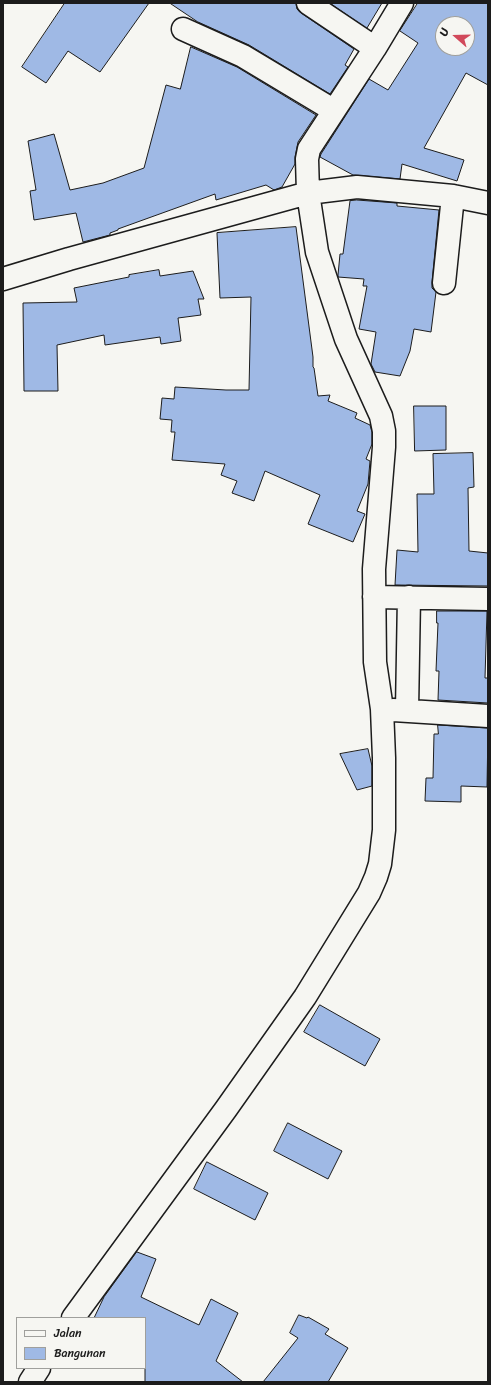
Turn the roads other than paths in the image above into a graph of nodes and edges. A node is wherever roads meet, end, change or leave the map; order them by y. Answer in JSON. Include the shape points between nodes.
{"nodes":[{"id":1,"x":308,"y":3,"type":"edge"},
{"id":2,"x":402,"y":3,"type":"edge"},
{"id":3,"x":183,"y":30,"type":"dead end"},
{"id":4,"x":375,"y":48,"type":"junction"},
{"id":5,"x":333,"y":110,"type":"junction"},
{"id":6,"x":308,"y":193,"type":"junction"},
{"id":7,"x":453,"y":196,"type":"junction"},
{"id":8,"x":488,"y":202,"type":"edge"},
{"id":9,"x":3,"y":279,"type":"edge"},
{"id":10,"x":444,"y":283,"type":"dead end"},
{"id":11,"x":374,"y":597,"type":"junction"},
{"id":12,"x":409,"y":598,"type":"junction"},
{"id":13,"x":488,"y":599,"type":"edge"},
{"id":14,"x":382,"y":709,"type":"junction"},
{"id":15,"x":407,"y":710,"type":"junction"},
{"id":16,"x":488,"y":716,"type":"edge"},
{"id":17,"x":74,"y":1317,"type":"edge"},
{"id":18,"x":38,"y":1369,"type":"edge"},
{"id":19,"x":30,"y":1382,"type":"edge"}],
"edges":[{"from":1,"to":4,"type":"street"},
{"from":2,"to":4,"type":"street"},
{"from":3,"to":5,"type":"street","via":[[243,56]]},
{"from":4,"to":5,"type":"street"},
{"from":5,"to":6,"type":"street","via":[[309,149]]},
{"from":6,"to":7,"type":"street","via":[[357,187]]},
{"from":6,"to":9,"type":"street"},
{"from":6,"to":11,"type":"street","via":[[317,252],[346,339],[381,416],[384,431]]},
{"from":7,"to":8,"type":"street"},
{"from":7,"to":10,"type":"street"},
{"from":11,"to":12,"type":"street"},
{"from":11,"to":14,"type":"street","via":[[375,662]]},
{"from":12,"to":13,"type":"street"},
{"from":12,"to":15,"type":"street"},
{"from":14,"to":15,"type":"street"},
{"from":14,"to":17,"type":"street","via":[[384,830],[380,864],[369,893],[305,997]]},
{"from":15,"to":16,"type":"street"},
{"from":18,"to":19,"type":"street"}]}
